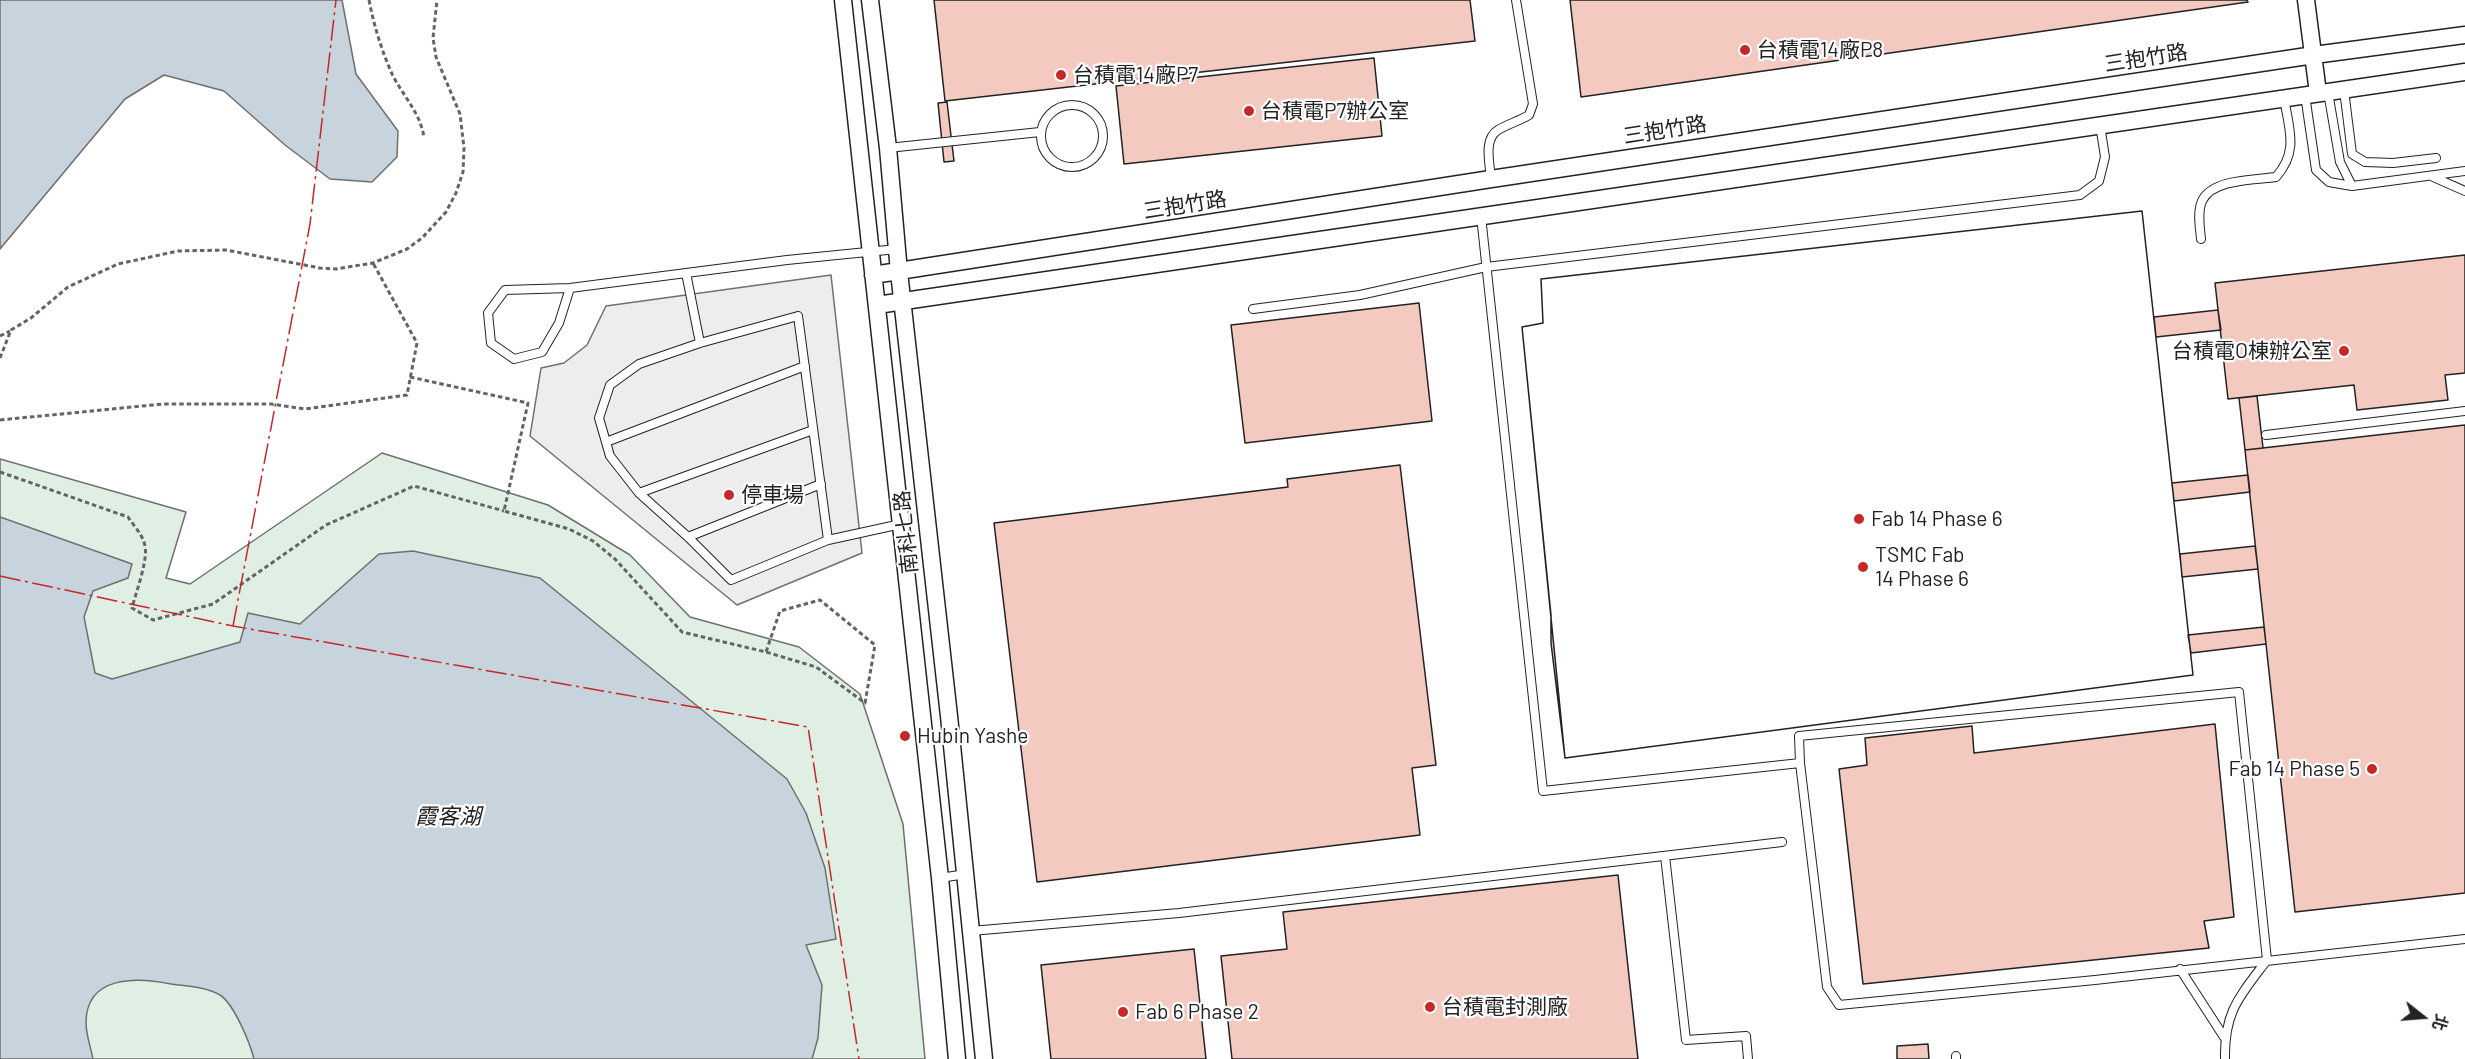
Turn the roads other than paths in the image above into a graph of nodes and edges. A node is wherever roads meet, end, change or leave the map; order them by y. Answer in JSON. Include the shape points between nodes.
{"nodes":[{"id":1,"x":843,"y":0,"type":"edge"},
{"id":2,"x":870,"y":0,"type":"edge"},
{"id":3,"x":1516,"y":0,"type":"edge"},
{"id":4,"x":2306,"y":0,"type":"edge"},
{"id":5,"x":2461,"y":35,"type":"edge"},
{"id":6,"x":2314,"y":55,"type":"junction"},
{"id":7,"x":2465,"y":72,"type":"edge"},
{"id":8,"x":2324,"y":93,"type":"junction"},
{"id":9,"x":2284,"y":98,"type":"junction"},
{"id":10,"x":2100,"y":125,"type":"junction"},
{"id":11,"x":1040,"y":132,"type":"junction"},
{"id":12,"x":888,"y":148,"type":"junction"},
{"id":13,"x":2436,"y":158,"type":"dead end"},
{"id":14,"x":2465,"y":171,"type":"edge"},
{"id":15,"x":2431,"y":176,"type":"junction"},
{"id":16,"x":1491,"y":179,"type":"junction"},
{"id":17,"x":2352,"y":186,"type":"junction"},
{"id":18,"x":2465,"y":191,"type":"edge"},
{"id":19,"x":1481,"y":216,"type":"junction"},
{"id":20,"x":2201,"y":239,"type":"dead end"},
{"id":21,"x":897,"y":249,"type":"junction"},
{"id":22,"x":871,"y":250,"type":"junction"},
{"id":23,"x":1486,"y":267,"type":"junction"},
{"id":24,"x":686,"y":273,"type":"junction"},
{"id":25,"x":899,"y":273,"type":"junction"},
{"id":26,"x":873,"y":275,"type":"junction"},
{"id":27,"x":570,"y":288,"type":"junction"},
{"id":28,"x":902,"y":302,"type":"junction"},
{"id":29,"x":877,"y":305,"type":"junction"},
{"id":30,"x":1253,"y":309,"type":"dead end"},
{"id":31,"x":700,"y":343,"type":"junction"},
{"id":32,"x":805,"y":366,"type":"junction"},
{"id":33,"x":2465,"y":411,"type":"edge"},
{"id":34,"x":813,"y":430,"type":"junction"},
{"id":35,"x":2266,"y":435,"type":"dead end"},
{"id":36,"x":606,"y":442,"type":"junction"},
{"id":37,"x":821,"y":484,"type":"junction"},
{"id":38,"x":639,"y":493,"type":"junction"},
{"id":39,"x":901,"y":524,"type":"junction"},
{"id":40,"x":688,"y":537,"type":"junction"},
{"id":41,"x":828,"y":540,"type":"junction"},
{"id":42,"x":1800,"y":763,"type":"junction"},
{"id":43,"x":1782,"y":842,"type":"dead end"},
{"id":44,"x":1665,"y":856,"type":"junction"},
{"id":45,"x":966,"y":874,"type":"junction"},
{"id":46,"x":940,"y":878,"type":"junction"},
{"id":47,"x":970,"y":931,"type":"junction"},
{"id":48,"x":2465,"y":939,"type":"edge"},
{"id":49,"x":2267,"y":960,"type":"junction"},
{"id":50,"x":2180,"y":969,"type":"junction"},
{"id":51,"x":2224,"y":1037,"type":"junction"},
{"id":52,"x":957,"y":1059,"type":"edge"},
{"id":53,"x":984,"y":1059,"type":"edge"},
{"id":54,"x":1748,"y":1059,"type":"edge"},
{"id":55,"x":2225,"y":1059,"type":"edge"}],
"edges":[{"from":1,"to":22,"type":"street","name":"南科七路"},
{"from":2,"to":12,"type":"street","name":"南科七路"},
{"from":3,"to":16,"type":"lane","via":[[1533,104],[1529,115],[1490,137]]},
{"from":4,"to":6,"type":"street"},
{"from":5,"to":6,"type":"street","name":"三抱竹路"},
{"from":6,"to":8,"type":"street"},
{"from":6,"to":16,"type":"street","name":"三抱竹路"},
{"from":7,"to":8,"type":"street"},
{"from":8,"to":9,"type":"street"},
{"from":8,"to":13,"type":"lane","via":[[2352,154],[2365,162],[2394,164]]},
{"from":8,"to":17,"type":"lane","via":[[2340,162]]},
{"from":8,"to":17,"type":"lane","via":[[2316,170],[2328,182]]},
{"from":9,"to":10,"type":"street"},
{"from":9,"to":20,"type":"lane","via":[[2292,146],[2286,165],[2276,177],[2220,184],[2202,200]]},
{"from":10,"to":19,"type":"street"},
{"from":10,"to":23,"type":"lane","via":[[2105,157],[2099,181],[2080,195]]},
{"from":11,"to":11,"type":"lane","via":[[1048,156],[1070,167],[1094,158],[1102,143],[1098,119],[1093,112],[1077,105],[1060,106],[1053,111]]},
{"from":11,"to":12,"type":"lane"},
{"from":12,"to":21,"type":"street","name":"南科七路"},
{"from":14,"to":15,"type":"lane"},
{"from":15,"to":17,"type":"lane"},
{"from":15,"to":18,"type":"lane"},
{"from":16,"to":25,"type":"street","name":"三抱竹路"},
{"from":19,"to":23,"type":"lane"},
{"from":19,"to":28,"type":"street"},
{"from":21,"to":22,"type":"lane"},
{"from":21,"to":25,"type":"street","name":"南科七路"},
{"from":22,"to":24,"type":"lane"},
{"from":22,"to":26,"type":"street","name":"南科七路"},
{"from":23,"to":30,"type":"lane","via":[[1360,295]]},
{"from":23,"to":42,"type":"lane","via":[[1544,791]]},
{"from":24,"to":27,"type":"lane"},
{"from":24,"to":31,"type":"lane"},
{"from":25,"to":26,"type":"street","name":"三抱竹路"},
{"from":25,"to":28,"type":"street","name":"南科七路"},
{"from":26,"to":29,"type":"street","name":"南科七路"},
{"from":27,"to":27,"type":"lane","via":[[559,323],[542,351],[514,359],[491,343],[488,313],[505,291]]},
{"from":28,"to":29,"type":"street"},
{"from":28,"to":45,"type":"street","name":"南科七路"},
{"from":29,"to":39,"type":"street","name":"南科七路"},
{"from":31,"to":32,"type":"lane","via":[[798,316]]},
{"from":31,"to":36,"type":"lane","via":[[639,364],[610,385],[599,418]]},
{"from":32,"to":34,"type":"lane"},
{"from":32,"to":36,"type":"lane"},
{"from":33,"to":35,"type":"lane"},
{"from":34,"to":37,"type":"lane"},
{"from":34,"to":38,"type":"lane"},
{"from":36,"to":38,"type":"lane","via":[[610,456]]},
{"from":37,"to":40,"type":"lane"},
{"from":37,"to":41,"type":"lane"},
{"from":38,"to":40,"type":"lane"},
{"from":39,"to":41,"type":"lane"},
{"from":39,"to":46,"type":"street","name":"南科七路"},
{"from":40,"to":41,"type":"lane","via":[[731,580]]},
{"from":42,"to":49,"type":"lane","via":[[1799,736],[2240,692]]},
{"from":42,"to":50,"type":"lane","via":[[1827,987],[1839,1005]]},
{"from":43,"to":44,"type":"lane"},
{"from":44,"to":47,"type":"lane","via":[[1179,913]]},
{"from":44,"to":54,"type":"lane","via":[[1686,1040],[1746,1036]]},
{"from":45,"to":46,"type":"lane"},
{"from":45,"to":47,"type":"street","name":"南科七路"},
{"from":46,"to":52,"type":"street","name":"南科七路"},
{"from":47,"to":53,"type":"street","name":"南科七路"},
{"from":48,"to":49,"type":"lane"},
{"from":49,"to":50,"type":"lane"},
{"from":49,"to":51,"type":"lane","via":[[2235,1002]]},
{"from":50,"to":51,"type":"lane"},
{"from":51,"to":55,"type":"lane"}]}
